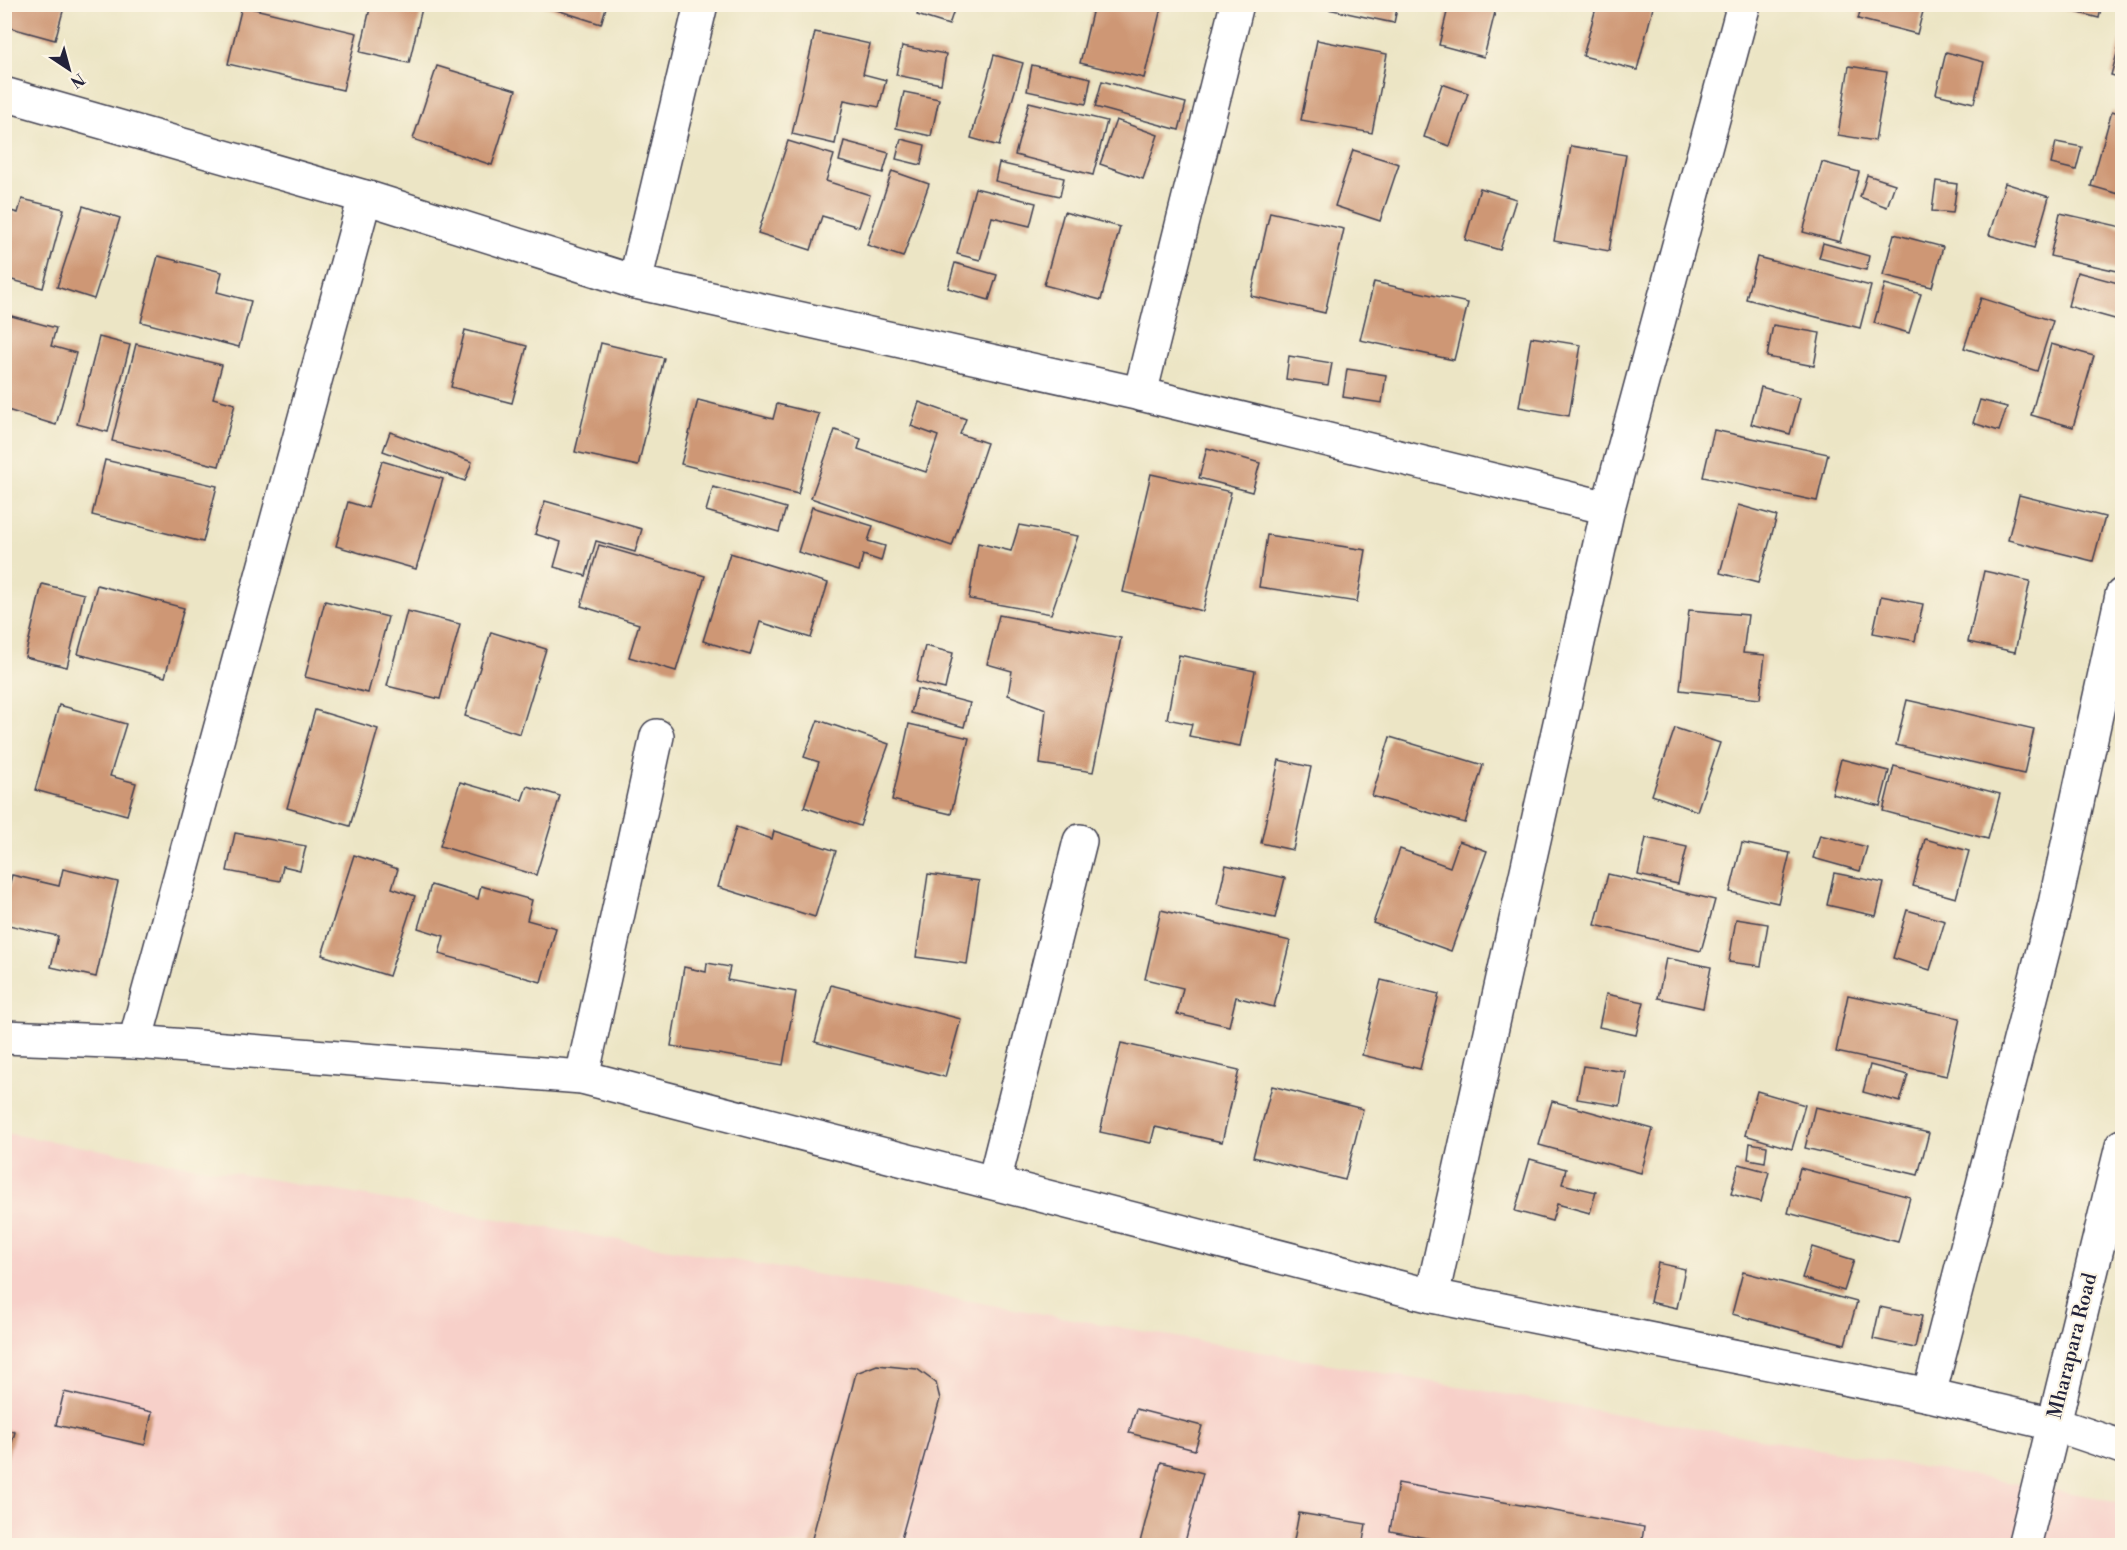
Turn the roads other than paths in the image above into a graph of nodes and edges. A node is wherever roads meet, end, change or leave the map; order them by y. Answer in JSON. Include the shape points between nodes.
{"nodes":[{"id":1,"x":701,"y":4,"type":"edge"},
{"id":2,"x":1238,"y":4,"type":"edge"},
{"id":3,"x":1744,"y":4,"type":"edge"},
{"id":4,"x":4,"y":94,"type":"edge"},
{"id":5,"x":365,"y":197,"type":"junction"},
{"id":6,"x":635,"y":282,"type":"junction"},
{"id":7,"x":1140,"y":394,"type":"junction"},
{"id":8,"x":1608,"y":508,"type":"junction"},
{"id":9,"x":2122,"y":596,"type":"edge"},
{"id":10,"x":657,"y":736,"type":"dead end"},
{"id":11,"x":1080,"y":841,"type":"dead end"},
{"id":12,"x":4,"y":1037,"type":"edge"},
{"id":13,"x":135,"y":1042,"type":"junction"},
{"id":14,"x":582,"y":1077,"type":"junction"},
{"id":15,"x":2122,"y":1146,"type":"edge"},
{"id":16,"x":994,"y":1182,"type":"junction"},
{"id":17,"x":1432,"y":1296,"type":"junction"},
{"id":18,"x":1929,"y":1395,"type":"junction"},
{"id":19,"x":2054,"y":1424,"type":"junction"},
{"id":20,"x":2122,"y":1447,"type":"edge"},
{"id":21,"x":2024,"y":1545,"type":"edge"}],
"edges":[{"from":1,"to":6,"type":"street"},
{"from":2,"to":7,"type":"street"},
{"from":3,"to":8,"type":"street"},
{"from":4,"to":5,"type":"street"},
{"from":5,"to":6,"type":"street"},
{"from":5,"to":13,"type":"street"},
{"from":6,"to":7,"type":"street"},
{"from":7,"to":8,"type":"street"},
{"from":8,"to":17,"type":"street"},
{"from":9,"to":18,"type":"street","via":[[2055,904]]},
{"from":10,"to":14,"type":"street"},
{"from":11,"to":16,"type":"street"},
{"from":12,"to":13,"type":"street"},
{"from":13,"to":14,"type":"street"},
{"from":14,"to":16,"type":"street"},
{"from":15,"to":19,"type":"street","name":"Mharapara Road"},
{"from":16,"to":17,"type":"street"},
{"from":17,"to":18,"type":"street"},
{"from":18,"to":19,"type":"street"},
{"from":19,"to":20,"type":"street"},
{"from":19,"to":21,"type":"street","name":"Mharapara Road"}]}
